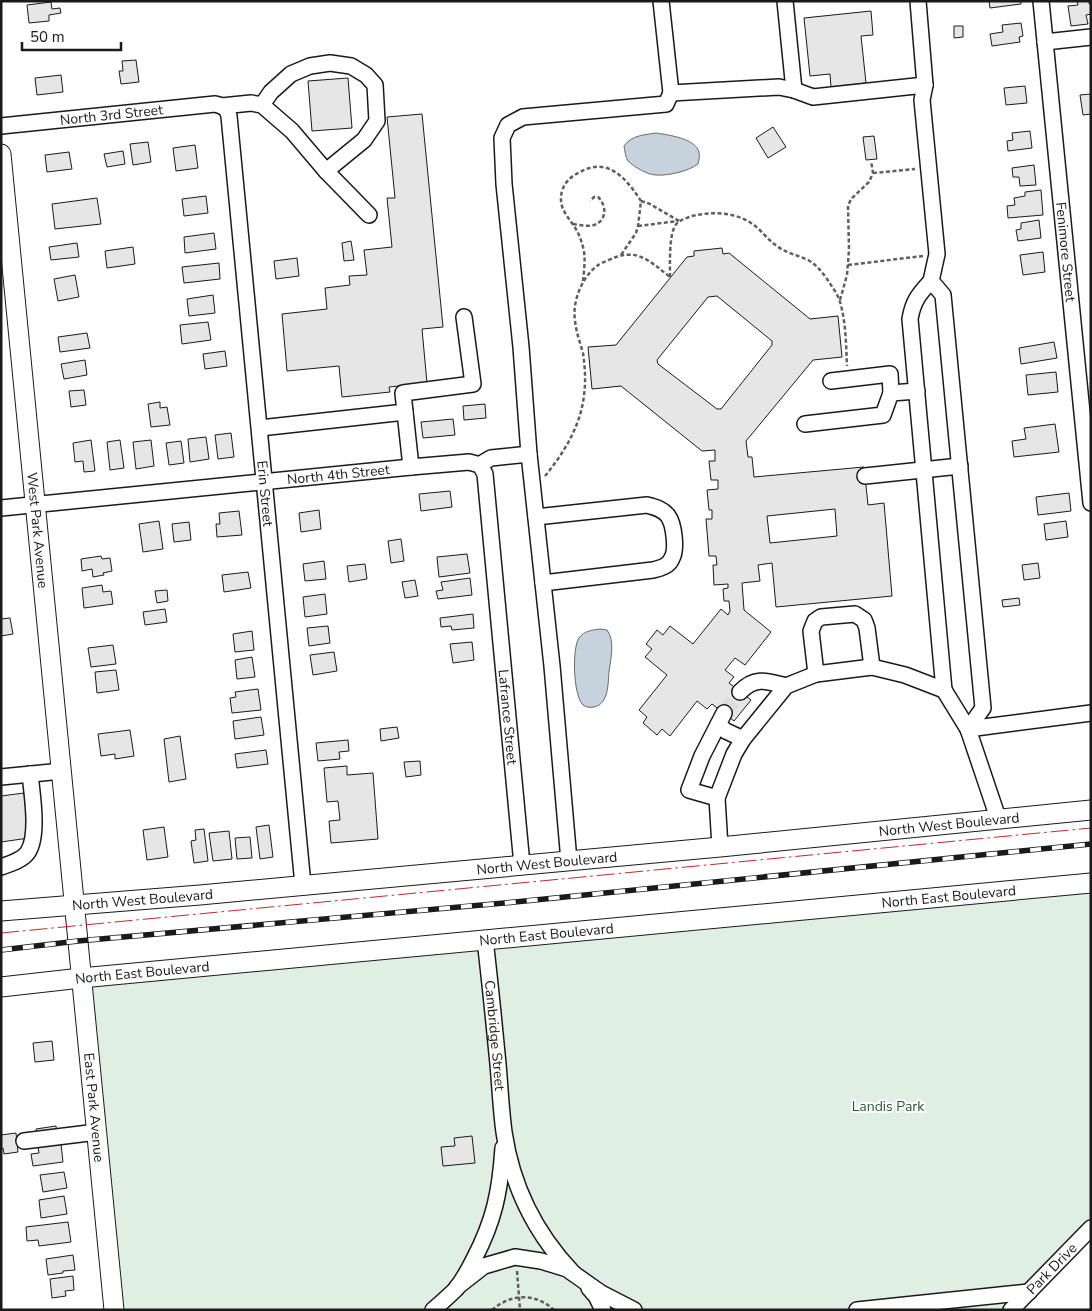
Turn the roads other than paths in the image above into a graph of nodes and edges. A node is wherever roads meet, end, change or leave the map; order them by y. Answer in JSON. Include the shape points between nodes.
{"nodes":[{"id":1,"x":662,"y":1,"type":"edge"},
{"id":2,"x":785,"y":1,"type":"edge"},
{"id":3,"x":918,"y":1,"type":"edge"},
{"id":4,"x":1041,"y":1,"type":"edge"},
{"id":5,"x":1091,"y":37,"type":"edge"},
{"id":6,"x":1045,"y":42,"type":"junction"},
{"id":7,"x":926,"y":85,"type":"junction"},
{"id":8,"x":794,"y":90,"type":"junction"},
{"id":9,"x":671,"y":93,"type":"junction"},
{"id":10,"x":262,"y":105,"type":"junction"},
{"id":11,"x":222,"y":106,"type":"junction"},
{"id":12,"x":1,"y":126,"type":"edge"},
{"id":13,"x":1,"y":154,"type":"edge"},
{"id":14,"x":326,"y":171,"type":"junction"},
{"id":15,"x":369,"y":215,"type":"dead end"},
{"id":16,"x":931,"y":281,"type":"junction"},
{"id":17,"x":464,"y":317,"type":"dead end"},
{"id":18,"x":831,"y":380,"type":"dead end"},
{"id":19,"x":917,"y":391,"type":"junction"},
{"id":20,"x":891,"y":393,"type":"junction"},
{"id":21,"x":405,"y":412,"type":"junction"},
{"id":22,"x":806,"y":424,"type":"dead end"},
{"id":23,"x":260,"y":428,"type":"junction"},
{"id":24,"x":529,"y":454,"type":"junction"},
{"id":25,"x":479,"y":465,"type":"junction"},
{"id":26,"x":960,"y":466,"type":"junction"},
{"id":27,"x":411,"y":467,"type":"junction"},
{"id":28,"x":924,"y":470,"type":"junction"},
{"id":29,"x":865,"y":476,"type":"dead end"},
{"id":30,"x":265,"y":482,"type":"junction"},
{"id":31,"x":1091,"y":503,"type":"edge"},
{"id":32,"x":36,"y":504,"type":"junction"},
{"id":33,"x":1,"y":508,"type":"edge"},
{"id":34,"x":536,"y":517,"type":"junction"},
{"id":35,"x":543,"y":584,"type":"junction"},
{"id":36,"x":872,"y":667,"type":"junction"},
{"id":37,"x":816,"y":674,"type":"junction"},
{"id":38,"x":786,"y":686,"type":"junction"},
{"id":39,"x":944,"y":690,"type":"junction"},
{"id":40,"x":740,"y":692,"type":"tunnel mouth"},
{"id":41,"x":1091,"y":713,"type":"edge"},
{"id":42,"x":968,"y":729,"type":"junction"},
{"id":43,"x":743,"y":739,"type":"junction"},
{"id":44,"x":62,"y":772,"type":"junction"},
{"id":45,"x":30,"y":774,"type":"junction"},
{"id":46,"x":1,"y":777,"type":"edge"},
{"id":47,"x":718,"y":798,"type":"junction"},
{"id":48,"x":1091,"y":810,"type":"edge"},
{"id":49,"x":998,"y":818,"type":"junction"},
{"id":50,"x":720,"y":847,"type":"junction"},
{"id":51,"x":569,"y":861,"type":"junction"},
{"id":52,"x":522,"y":865,"type":"junction"},
{"id":53,"x":1,"y":866,"type":"edge"},
{"id":54,"x":1091,"y":882,"type":"edge"},
{"id":55,"x":304,"y":885,"type":"junction"},
{"id":56,"x":75,"y":905,"type":"junction"},
{"id":57,"x":1,"y":911,"type":"edge"},
{"id":58,"x":486,"y":940,"type":"junction"},
{"id":59,"x":81,"y":978,"type":"junction"},
{"id":60,"x":1,"y":987,"type":"edge"},
{"id":61,"x":97,"y":1132,"type":"junction"},
{"id":62,"x":504,"y":1132,"type":"junction"},
{"id":63,"x":24,"y":1141,"type":"dead end"},
{"id":64,"x":1091,"y":1228,"type":"edge"},
{"id":65,"x":576,"y":1275,"type":"junction"},
{"id":66,"x":455,"y":1289,"type":"junction"},
{"id":67,"x":1029,"y":1292,"type":"junction"},
{"id":68,"x":114,"y":1310,"type":"edge"},
{"id":69,"x":433,"y":1310,"type":"edge"},
{"id":70,"x":443,"y":1310,"type":"edge"},
{"id":71,"x":603,"y":1310,"type":"edge"},
{"id":72,"x":634,"y":1310,"type":"edge"},
{"id":73,"x":857,"y":1310,"type":"edge"},
{"id":74,"x":1011,"y":1310,"type":"edge"}],
"edges":[{"from":1,"to":9,"type":"street"},
{"from":2,"to":8,"type":"street"},
{"from":3,"to":7,"type":"street"},
{"from":4,"to":6,"type":"street","name":"Fenimore Street"},
{"from":5,"to":6,"type":"street"},
{"from":6,"to":31,"type":"street","name":"Fenimore Street"},
{"from":7,"to":8,"type":"street","via":[[813,97]]},
{"from":7,"to":16,"type":"street","via":[[922,100],[937,254]]},
{"from":8,"to":9,"type":"street","via":[[779,87]]},
{"from":9,"to":24,"type":"street","via":[[666,104],[524,116],[508,126],[502,138]]},
{"from":10,"to":11,"type":"street","name":"North 3rd Street"},
{"from":10,"to":14,"type":"street","via":[[292,131]]},
{"from":10,"to":14,"type":"street","via":[[291,74],[310,66],[330,63],[351,66],[366,75],[374,86],[377,121],[364,140]]},
{"from":11,"to":12,"type":"street","name":"North 3rd Street","via":[[216,104]]},
{"from":11,"to":23,"type":"street","name":"Erin Street","via":[[229,116]]},
{"from":13,"to":32,"type":"main road","name":"West Park Avenue"},
{"from":14,"to":15,"type":"street"},
{"from":16,"to":19,"type":"street","via":[[917,296],[910,319]]},
{"from":16,"to":26,"type":"street","via":[[944,295]]},
{"from":17,"to":21,"type":"street","via":[[473,384],[403,393]]},
{"from":18,"to":20,"type":"street","via":[[890,374]]},
{"from":19,"to":20,"type":"street"},
{"from":19,"to":28,"type":"street"},
{"from":20,"to":22,"type":"street","via":[[884,415]]},
{"from":21,"to":23,"type":"street"},
{"from":21,"to":27,"type":"street"},
{"from":23,"to":30,"type":"street","name":"Erin Street"},
{"from":24,"to":25,"type":"street","via":[[491,458]]},
{"from":24,"to":34,"type":"street"},
{"from":25,"to":27,"type":"street","name":"North 4th Street","via":[[469,462]]},
{"from":25,"to":52,"type":"street","name":"Lafrance Street","via":[[485,474]]},
{"from":26,"to":28,"type":"street"},
{"from":26,"to":42,"type":"street","via":[[983,708]]},
{"from":27,"to":30,"type":"street","name":"North 4th Street"},
{"from":28,"to":29,"type":"street"},
{"from":28,"to":39,"type":"street"},
{"from":30,"to":32,"type":"street","name":"North 4th Street"},
{"from":30,"to":55,"type":"street","name":"Erin Street"},
{"from":32,"to":33,"type":"street","name":"North 4th Street"},
{"from":32,"to":44,"type":"main road","name":"West Park Avenue"},
{"from":34,"to":35,"type":"street"},
{"from":34,"to":35,"type":"street","via":[[647,505],[668,516],[673,531],[672,558],[665,566]]},
{"from":35,"to":51,"type":"street"},
{"from":36,"to":37,"type":"street"},
{"from":36,"to":37,"type":"street","via":[[864,620],[855,614],[821,617],[815,621],[811,631]]},
{"from":36,"to":39,"type":"street"},
{"from":37,"to":38,"type":"street"},
{"from":38,"to":40,"type":"street","via":[[754,682]]},
{"from":38,"to":43,"type":"street"},
{"from":39,"to":42,"type":"street"},
{"from":41,"to":42,"type":"street"},
{"from":42,"to":49,"type":"street"},
{"from":43,"to":47,"type":"street"},
{"from":43,"to":47,"type":"street","via":[[726,731],[721,719],[702,756],[689,790]]},
{"from":44,"to":45,"type":"street"},
{"from":44,"to":56,"type":"main road","name":"West Park Avenue"},
{"from":45,"to":46,"type":"street"},
{"from":45,"to":53,"type":"street","via":[[34,826],[28,852],[20,859]]},
{"from":47,"to":50,"type":"street"},
{"from":48,"to":49,"type":"main road","name":"North West Boulevard"},
{"from":49,"to":50,"type":"main road","name":"North West Boulevard"},
{"from":50,"to":51,"type":"main road","name":"North West Boulevard"},
{"from":51,"to":52,"type":"main road","name":"North West Boulevard"},
{"from":52,"to":55,"type":"main road","name":"North West Boulevard"},
{"from":54,"to":58,"type":"main road","name":"North East Boulevard"},
{"from":55,"to":56,"type":"main road","name":"North West Boulevard"},
{"from":56,"to":57,"type":"main road","name":"North West Boulevard"},
{"from":56,"to":59,"type":"main road","name":"East Park Avenue"},
{"from":58,"to":59,"type":"main road","name":"North East Boulevard"},
{"from":58,"to":62,"type":"street","name":"Cambridge Street"},
{"from":59,"to":60,"type":"main road","name":"North East Boulevard"},
{"from":59,"to":61,"type":"main road","name":"East Park Avenue"},
{"from":61,"to":63,"type":"street"},
{"from":61,"to":68,"type":"main road","name":"East Park Avenue"},
{"from":62,"to":65,"type":"street","name":"Cambridge Street","via":[[513,1173],[526,1205],[551,1249]]},
{"from":62,"to":66,"type":"street","name":"Cambridge Street","via":[[501,1177],[487,1234]]},
{"from":64,"to":67,"type":"street","name":"Park Drive"},
{"from":65,"to":66,"type":"street","via":[[541,1261],[515,1257],[484,1266]]},
{"from":65,"to":71,"type":"street","name":"Cambridge Street","via":[[592,1291]]},
{"from":65,"to":72,"type":"street"},
{"from":66,"to":69,"type":"street"},
{"from":66,"to":70,"type":"street","name":"Cambridge Street"},
{"from":67,"to":73,"type":"street"},
{"from":67,"to":74,"type":"street","name":"Park Drive"}]}
